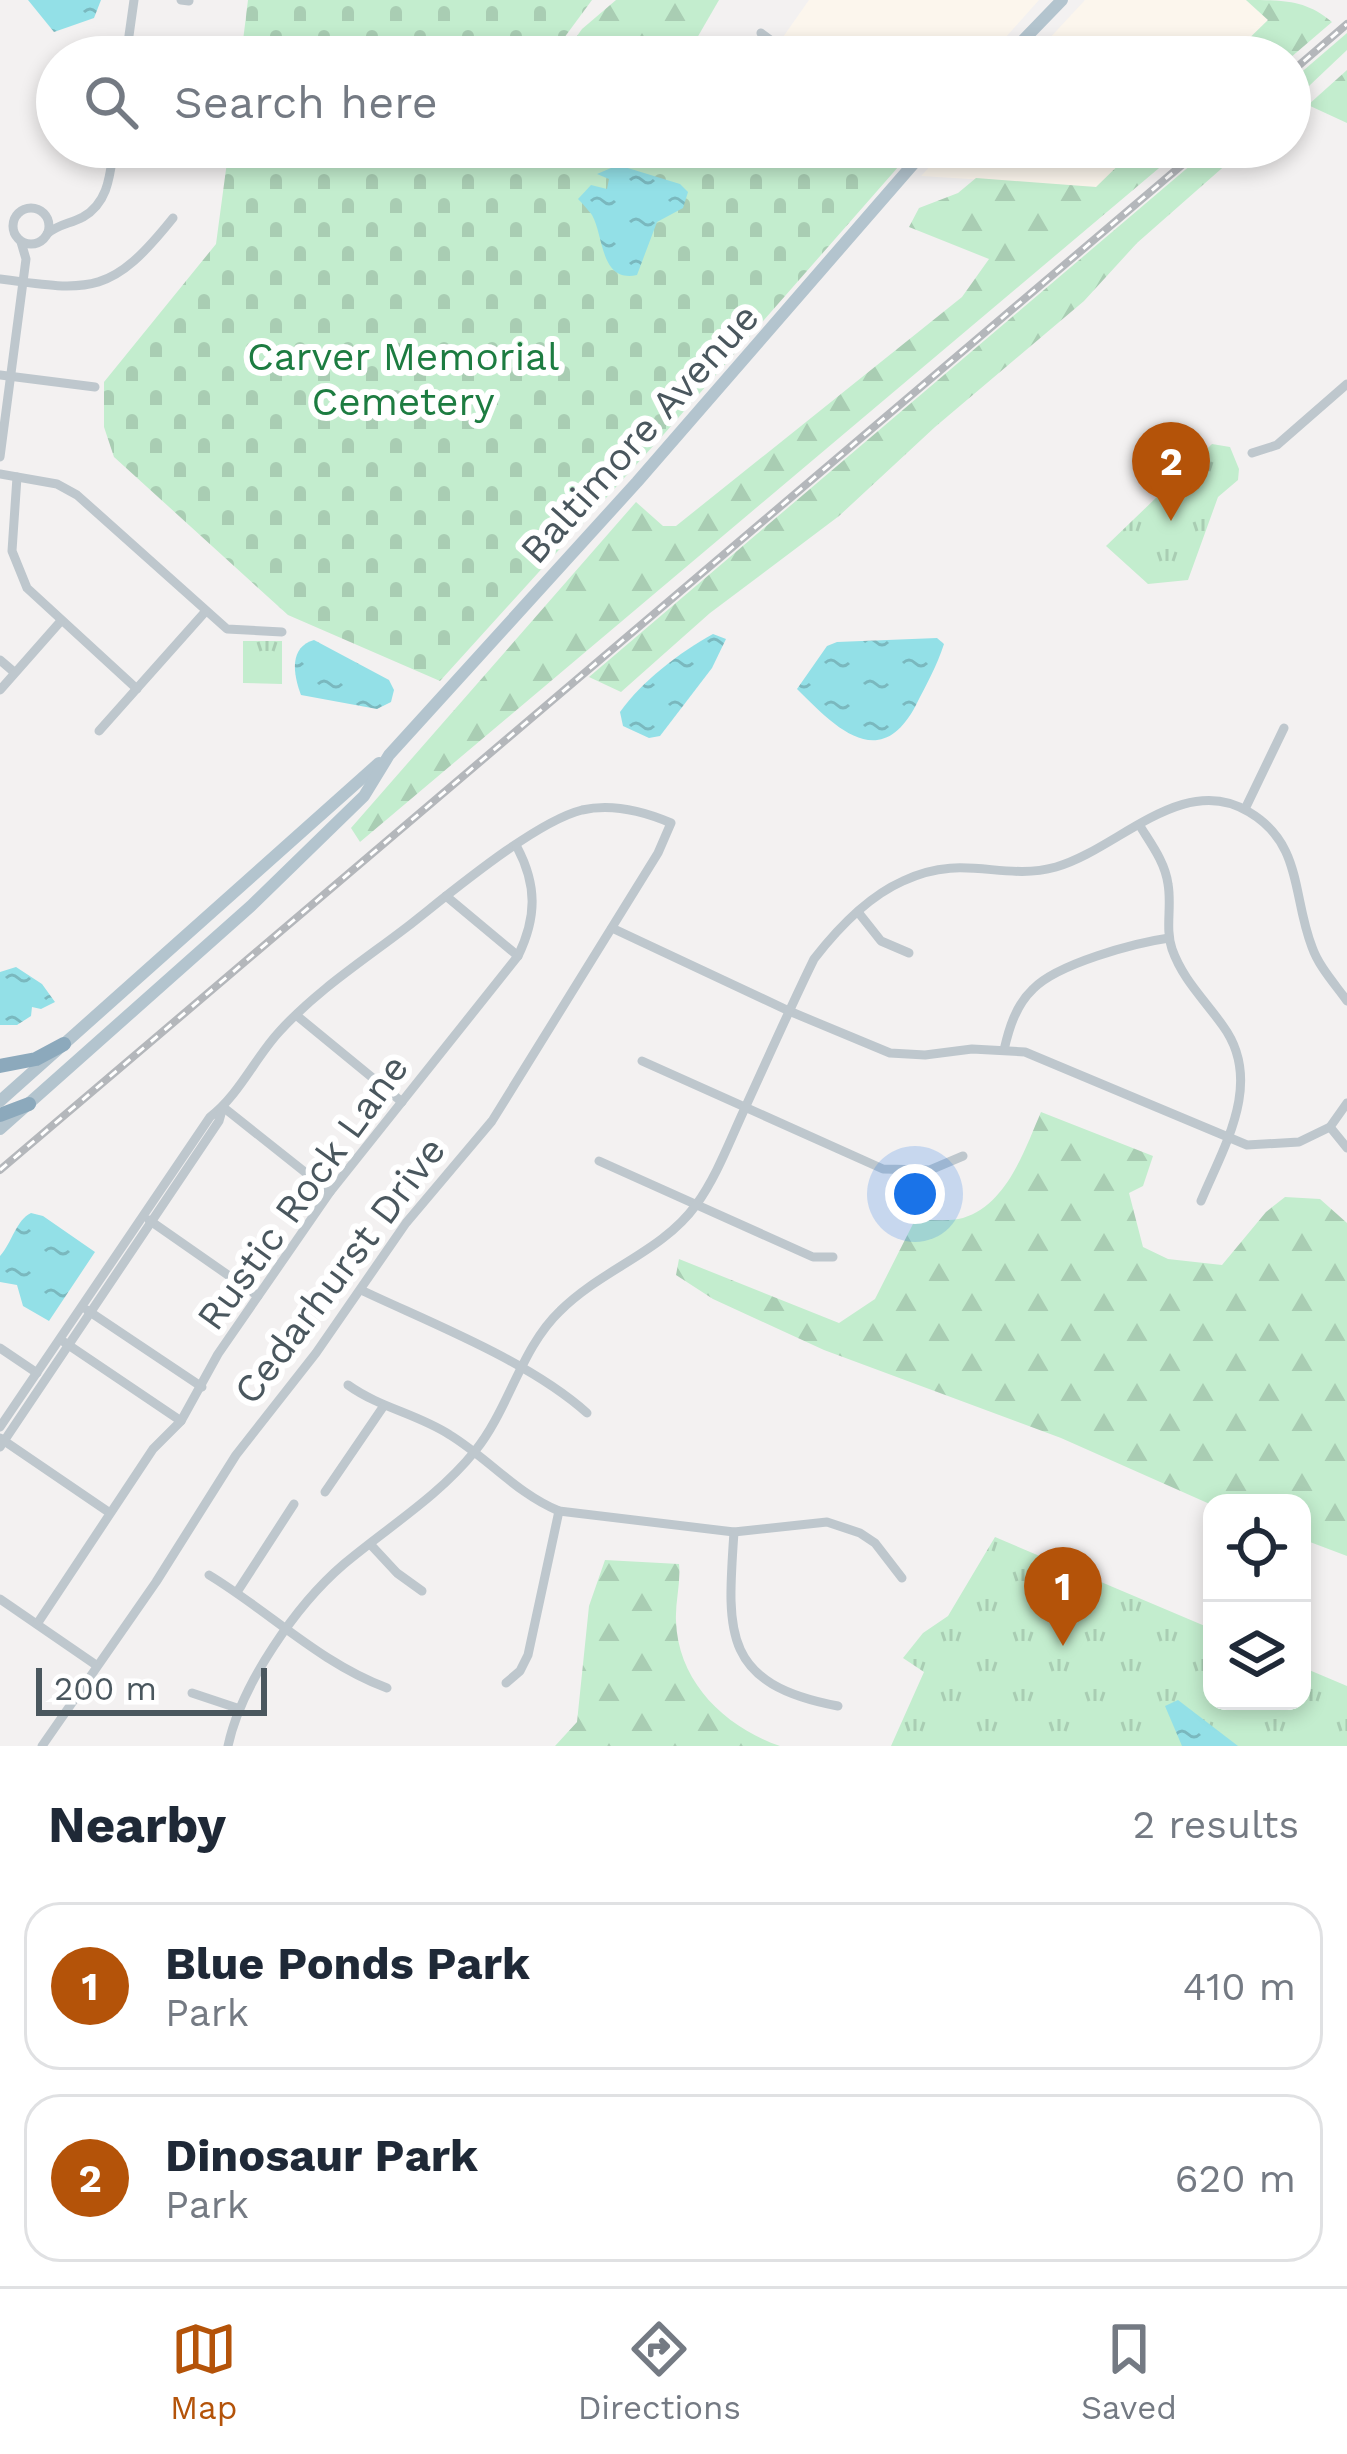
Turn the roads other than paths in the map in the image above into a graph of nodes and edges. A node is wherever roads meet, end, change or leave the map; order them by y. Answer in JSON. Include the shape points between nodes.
{"nodes":[{"id":1,"x":134,"y":0,"type":"edge"},
{"id":2,"x":1062,"y":0,"type":"edge"},
{"id":3,"x":761,"y":33,"type":"dead end"},
{"id":4,"x":129,"y":36,"type":"edge"},
{"id":5,"x":765,"y":36,"type":"edge"},
{"id":6,"x":1027,"y":36,"type":"edge"},
{"id":7,"x":111,"y":168,"type":"edge"},
{"id":8,"x":910,"y":168,"type":"edge"},
{"id":9,"x":17,"y":214,"type":"junction"},
{"id":10,"x":2,"y":217,"type":"edge"},
{"id":11,"x":173,"y":218,"type":"dead end"},
{"id":12,"x":53,"y":222,"type":"junction"},
{"id":13,"x":12,"y":228,"type":"junction"},
{"id":14,"x":21,"y":242,"type":"junction"},
{"id":15,"x":34,"y":244,"type":"junction"},
{"id":16,"x":26,"y":260,"type":"junction"},
{"id":17,"x":0,"y":279,"type":"edge"},
{"id":18,"x":23,"y":283,"type":"junction"},
{"id":19,"x":6,"y":376,"type":"edge"},
{"id":20,"x":1347,"y":384,"type":"edge"},
{"id":21,"x":95,"y":387,"type":"dead end"},
{"id":22,"x":1252,"y":452,"type":"dead end"},
{"id":23,"x":0,"y":458,"type":"edge"},
{"id":24,"x":0,"y":474,"type":"edge"},
{"id":25,"x":17,"y":477,"type":"junction"},
{"id":26,"x":206,"y":612,"type":"junction"},
{"id":27,"x":60,"y":622,"type":"junction"},
{"id":28,"x":282,"y":632,"type":"dead end"},
{"id":29,"x":0,"y":660,"type":"edge"},
{"id":30,"x":14,"y":672,"type":"junction"},
{"id":31,"x":137,"y":689,"type":"junction"},
{"id":32,"x":0,"y":690,"type":"edge"},
{"id":33,"x":1284,"y":728,"type":"dead end"},
{"id":34,"x":99,"y":731,"type":"dead end"},
{"id":35,"x":389,"y":755,"type":"junction"},
{"id":36,"x":1245,"y":808,"type":"junction"},
{"id":37,"x":1140,"y":826,"type":"junction"},
{"id":38,"x":517,"y":847,"type":"junction"},
{"id":39,"x":446,"y":896,"type":"junction"},
{"id":40,"x":858,"y":912,"type":"junction"},
{"id":41,"x":612,"y":928,"type":"junction"},
{"id":42,"x":1168,"y":938,"type":"junction"},
{"id":43,"x":909,"y":953,"type":"dead end"},
{"id":44,"x":518,"y":956,"type":"junction"},
{"id":45,"x":1347,"y":1001,"type":"edge"},
{"id":46,"x":789,"y":1011,"type":"junction"},
{"id":47,"x":296,"y":1015,"type":"junction"},
{"id":48,"x":64,"y":1044,"type":"junction"},
{"id":49,"x":1004,"y":1050,"type":"junction"},
{"id":50,"x":643,"y":1061,"type":"dead end"},
{"id":51,"x":0,"y":1066,"type":"edge"},
{"id":52,"x":0,"y":1101,"type":"edge"},
{"id":53,"x":403,"y":1102,"type":"junction"},
{"id":54,"x":1347,"y":1102,"type":"edge"},
{"id":55,"x":29,"y":1104,"type":"junction"},
{"id":56,"x":223,"y":1107,"type":"junction"},
{"id":57,"x":745,"y":1108,"type":"junction"},
{"id":58,"x":0,"y":1115,"type":"edge"},
{"id":59,"x":1330,"y":1127,"type":"junction"},
{"id":60,"x":0,"y":1129,"type":"edge"},
{"id":61,"x":1227,"y":1139,"type":"junction"},
{"id":62,"x":1347,"y":1148,"type":"edge"},
{"id":63,"x":963,"y":1156,"type":"dead end"},
{"id":64,"x":599,"y":1161,"type":"dead end"},
{"id":65,"x":330,"y":1192,"type":"junction"},
{"id":66,"x":1202,"y":1201,"type":"dead end"},
{"id":67,"x":695,"y":1206,"type":"junction"},
{"id":68,"x":148,"y":1219,"type":"junction"},
{"id":69,"x":833,"y":1258,"type":"dead end"},
{"id":70,"x":361,"y":1290,"type":"junction"},
{"id":71,"x":258,"y":1296,"type":"junction"},
{"id":72,"x":86,"y":1310,"type":"junction"},
{"id":73,"x":64,"y":1342,"type":"junction"},
{"id":74,"x":0,"y":1348,"type":"edge"},
{"id":75,"x":523,"y":1371,"type":"junction"},
{"id":76,"x":37,"y":1373,"type":"junction"},
{"id":77,"x":348,"y":1385,"type":"dead end"},
{"id":78,"x":202,"y":1387,"type":"junction"},
{"id":79,"x":383,"y":1407,"type":"junction"},
{"id":80,"x":587,"y":1414,"type":"dead end"},
{"id":81,"x":181,"y":1421,"type":"junction"},
{"id":82,"x":0,"y":1427,"type":"edge"},
{"id":83,"x":2,"y":1441,"type":"edge"},
{"id":84,"x":475,"y":1451,"type":"junction"},
{"id":85,"x":326,"y":1492,"type":"dead end"},
{"id":86,"x":294,"y":1504,"type":"dead end"},
{"id":87,"x":560,"y":1511,"type":"junction"},
{"id":88,"x":110,"y":1513,"type":"junction"},
{"id":89,"x":734,"y":1532,"type":"junction"},
{"id":90,"x":371,"y":1545,"type":"junction"},
{"id":91,"x":209,"y":1575,"type":"dead end"},
{"id":92,"x":902,"y":1578,"type":"dead end"},
{"id":93,"x":422,"y":1591,"type":"dead end"},
{"id":94,"x":237,"y":1592,"type":"junction"},
{"id":95,"x":0,"y":1599,"type":"edge"},
{"id":96,"x":38,"y":1624,"type":"junction"},
{"id":97,"x":288,"y":1629,"type":"junction"},
{"id":98,"x":96,"y":1665,"type":"junction"},
{"id":99,"x":506,"y":1683,"type":"dead end"},
{"id":100,"x":388,"y":1688,"type":"dead end"},
{"id":101,"x":192,"y":1694,"type":"dead end"},
{"id":102,"x":838,"y":1706,"type":"dead end"},
{"id":103,"x":237,"y":1708,"type":"junction"},
{"id":104,"x":42,"y":1746,"type":"edge"},
{"id":105,"x":228,"y":1746,"type":"edge"}],
"edges":[{"from":1,"to":4,"type":"street"},
{"from":2,"to":6,"type":"main road"},
{"from":3,"to":5,"type":"street"},
{"from":7,"to":12,"type":"street","via":[[102,200],[82,217]]},
{"from":8,"to":35,"type":"main road","name":"Baltimore Avenue"},
{"from":9,"to":10,"type":"street"},
{"from":9,"to":12,"type":"street","via":[[36,208]]},
{"from":9,"to":13,"type":"street"},
{"from":10,"to":13,"type":"street"},
{"from":11,"to":18,"type":"street","via":[[147,250],[102,283]]},
{"from":12,"to":15,"type":"street"},
{"from":13,"to":14,"type":"street"},
{"from":14,"to":15,"type":"street"},
{"from":14,"to":16,"type":"street"},
{"from":15,"to":16,"type":"street"},
{"from":16,"to":18,"type":"street"},
{"from":17,"to":18,"type":"street"},
{"from":18,"to":19,"type":"street"},
{"from":19,"to":21,"type":"street"},
{"from":19,"to":23,"type":"street"},
{"from":20,"to":22,"type":"street","via":[[1277,445]]},
{"from":24,"to":25,"type":"street"},
{"from":25,"to":26,"type":"street","via":[[77,495]]},
{"from":25,"to":27,"type":"street","via":[[17,568]]},
{"from":26,"to":28,"type":"street","via":[[227,629]]},
{"from":26,"to":31,"type":"street"},
{"from":27,"to":30,"type":"street"},
{"from":27,"to":31,"type":"street"},
{"from":29,"to":30,"type":"street"},
{"from":30,"to":32,"type":"street"},
{"from":31,"to":34,"type":"street"},
{"from":33,"to":36,"type":"street"},
{"from":35,"to":48,"type":"main road","name":"Baltimore Avenue"},
{"from":35,"to":55,"type":"main road","name":"Baltimore Avenue","via":[[364,796]]},
{"from":36,"to":37,"type":"street","via":[[1206,800],[1168,808]]},
{"from":36,"to":45,"type":"street","via":[[1290,854],[1313,951]]},
{"from":37,"to":40,"type":"street","via":[[1054,867],[930,870]]},
{"from":37,"to":42,"type":"street","via":[[1168,885]]},
{"from":38,"to":39,"type":"street"},
{"from":38,"to":41,"type":"street","name":"Cedarhurst Drive","via":[[594,808],[671,823]]},
{"from":38,"to":44,"type":"street","name":"Rustic Rock Lane","via":[[534,904]]},
{"from":39,"to":44,"type":"street"},
{"from":39,"to":47,"type":"street"},
{"from":40,"to":43,"type":"street","via":[[881,940]]},
{"from":40,"to":46,"type":"street","via":[[814,958]]},
{"from":41,"to":46,"type":"street"},
{"from":41,"to":70,"type":"street","name":"Cedarhurst Drive","via":[[492,1121]]},
{"from":42,"to":49,"type":"street","via":[[1132,943],[1050,977],[1016,1013]]},
{"from":42,"to":61,"type":"street","via":[[1240,1064],[1242,1091]]},
{"from":44,"to":53,"type":"street","name":"Rustic Rock Lane"},
{"from":46,"to":49,"type":"street","via":[[890,1053]]},
{"from":46,"to":57,"type":"street"},
{"from":47,"to":53,"type":"street"},
{"from":47,"to":56,"type":"street"},
{"from":48,"to":51,"type":"highway"},
{"from":48,"to":52,"type":"main road","name":"Baltimore Avenue"},
{"from":49,"to":61,"type":"street","via":[[1057,1064]]},
{"from":50,"to":57,"type":"street"},
{"from":53,"to":65,"type":"street","name":"Rustic Rock Lane"},
{"from":54,"to":59,"type":"street"},
{"from":55,"to":58,"type":"highway"},
{"from":55,"to":60,"type":"main road","name":"Baltimore Avenue"},
{"from":56,"to":65,"type":"street"},
{"from":56,"to":68,"type":"street"},
{"from":57,"to":63,"type":"street","via":[[883,1169],[930,1170]]},
{"from":57,"to":67,"type":"street"},
{"from":59,"to":61,"type":"street","via":[[1266,1147]]},
{"from":59,"to":62,"type":"street"},
{"from":61,"to":66,"type":"street"},
{"from":64,"to":67,"type":"street"},
{"from":65,"to":71,"type":"street","name":"Rustic Rock Lane"},
{"from":67,"to":69,"type":"street","via":[[813,1258]]},
{"from":67,"to":75,"type":"street","via":[[670,1234],[574,1297],[546,1327]]},
{"from":68,"to":71,"type":"street"},
{"from":68,"to":72,"type":"street"},
{"from":70,"to":75,"type":"street"},
{"from":70,"to":98,"type":"street","name":"Cedarhurst Drive","via":[[236,1455]]},
{"from":71,"to":78,"type":"street","name":"Rustic Rock Lane"},
{"from":72,"to":73,"type":"street"},
{"from":72,"to":78,"type":"street"},
{"from":73,"to":76,"type":"street"},
{"from":73,"to":81,"type":"street"},
{"from":73,"to":83,"type":"street"},
{"from":74,"to":76,"type":"street"},
{"from":75,"to":80,"type":"street"},
{"from":75,"to":84,"type":"street"},
{"from":76,"to":82,"type":"street"},
{"from":77,"to":79,"type":"street"},
{"from":78,"to":81,"type":"street","name":"Rustic Rock Lane"},
{"from":79,"to":84,"type":"street"},
{"from":79,"to":85,"type":"street"},
{"from":81,"to":88,"type":"street","name":"Rustic Rock Lane"},
{"from":83,"to":88,"type":"street"},
{"from":84,"to":87,"type":"street"},
{"from":84,"to":90,"type":"street"},
{"from":86,"to":94,"type":"street"},
{"from":87,"to":89,"type":"street"},
{"from":87,"to":99,"type":"street","via":[[528,1655]]},
{"from":88,"to":96,"type":"street","name":"Rustic Rock Lane"},
{"from":89,"to":92,"type":"street","via":[[812,1521],[841,1526],[875,1543]]},
{"from":89,"to":102,"type":"street","via":[[729,1604],[741,1652],[775,1688]]},
{"from":90,"to":93,"type":"street"},
{"from":90,"to":97,"type":"street"},
{"from":91,"to":94,"type":"street"},
{"from":94,"to":97,"type":"street"},
{"from":95,"to":96,"type":"street"},
{"from":96,"to":98,"type":"street"},
{"from":97,"to":100,"type":"street","via":[[344,1670]]},
{"from":97,"to":103,"type":"street"},
{"from":98,"to":104,"type":"street","name":"Cedarhurst Drive"},
{"from":101,"to":103,"type":"street"},
{"from":103,"to":105,"type":"street"}]}
